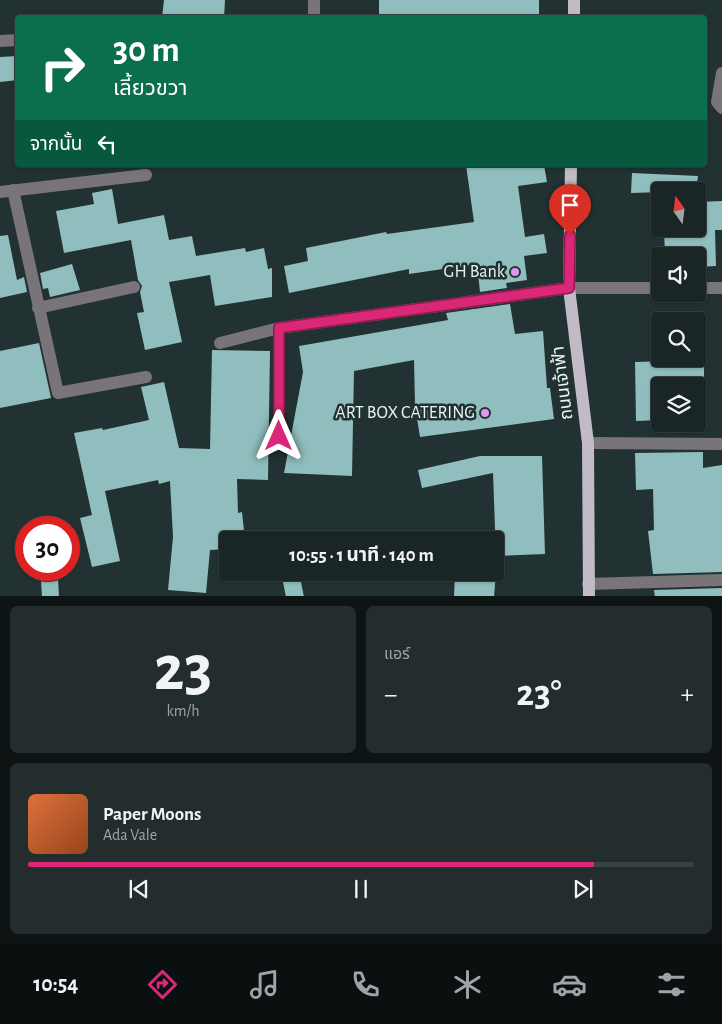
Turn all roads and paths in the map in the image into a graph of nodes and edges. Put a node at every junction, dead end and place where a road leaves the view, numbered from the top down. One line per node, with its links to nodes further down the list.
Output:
1 (314, 0): 3 (street)
2 (574, 0): 4 (main road)
3 (314, 15)
4 (574, 15)
5 (15, 40): 6 (street)
6 (0, 42)
7 (722, 73): 9 (street)
8 (707, 91): 9 (street)
9 (718, 93): 10 (street)
10 (722, 108)
11 (571, 167): 15 (main road, ถนนเจ้าฟ้า)
12 (146, 175): 13 (street)
13 (6, 191): 19 (street)
14 (134, 287): 19 (street)
15 (569, 288): 16 (street); 20 (street); 24 (main road, ถนนเจ้าฟ้า)
16 (651, 288)
17 (706, 288): 18 (street)
18 (722, 288)
19 (38, 308): 22 (street)
20 (279, 328): 21 (street); 23 (street)
21 (220, 342)
22 (146, 377)
23 (279, 436)
24 (588, 443): 25 (street); 27 (main road, ถนนเจ้าฟ้า)
25 (722, 444)
26 (722, 580): 27 (street)
27 (589, 590)

